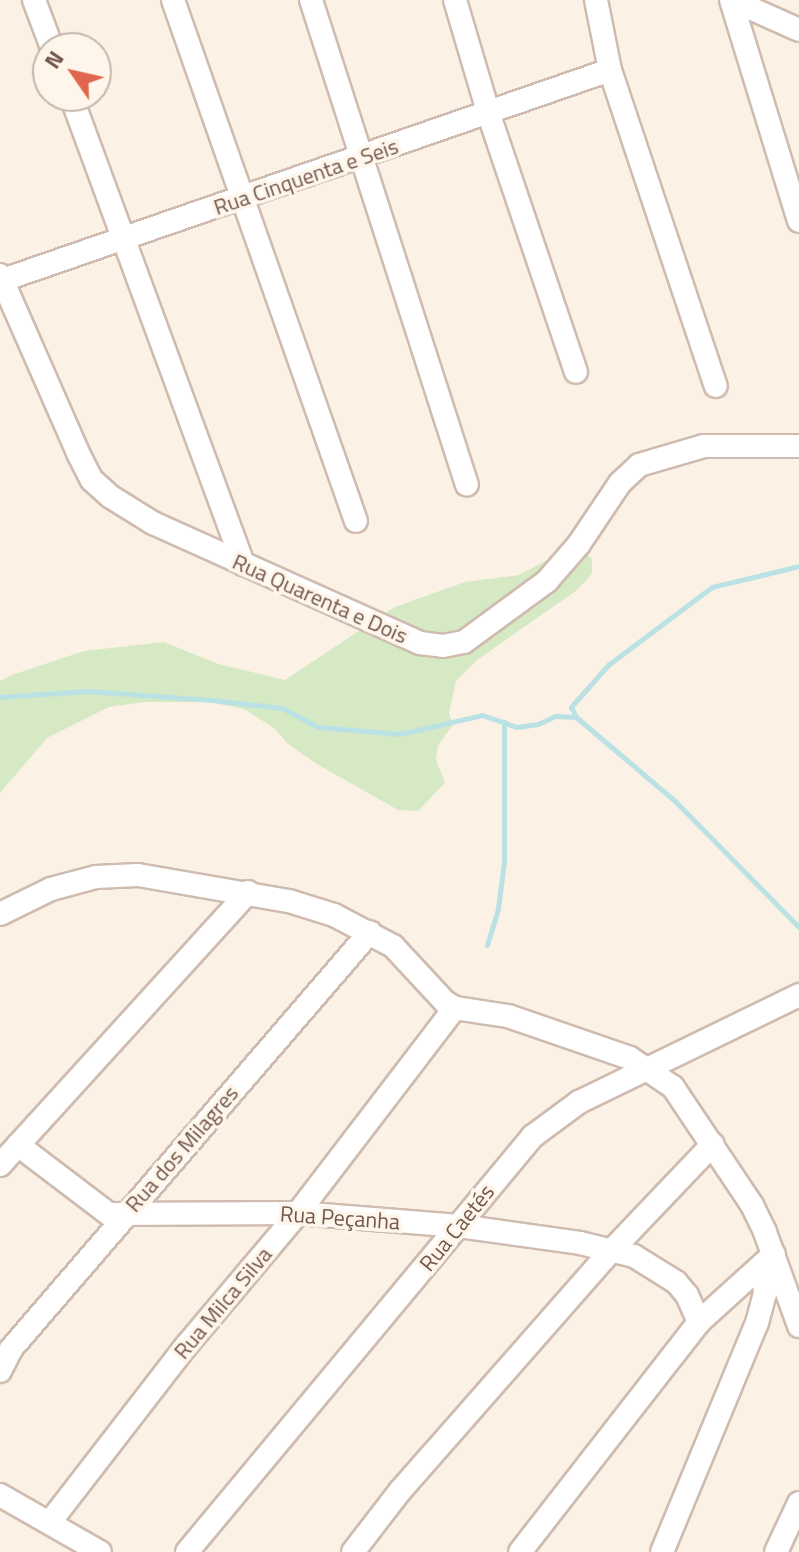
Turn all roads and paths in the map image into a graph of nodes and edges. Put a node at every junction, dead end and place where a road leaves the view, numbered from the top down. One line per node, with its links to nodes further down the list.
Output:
1 (34, 0): 8 (street)
2 (173, 0): 13 (street)
3 (311, 0): 12 (street)
4 (455, 0): 11 (street)
5 (596, 0): 9 (street)
6 (732, 0): 7 (street); 14 (street)
7 (799, 30)
8 (46, 32)
9 (610, 70): 11 (street, Rua Cinquenta e Seis); 18 (street)
10 (77, 112): 15 (street)
11 (489, 115): 12 (street, Rua Cinquenta e Seis); 17 (street)
12 (362, 157): 13 (street, Rua Cinquenta e Seis); 20 (street)
13 (241, 200): 15 (street, Rua Cinquenta e Seis); 21 (street)
14 (799, 221)
15 (125, 238): 16 (street, Rua Cinquenta e Seis); 22 (street)
16 (1, 279): 22 (street, Rua Quarenta e Dois)
17 (576, 372)
18 (716, 386)
19 (799, 446): 22 (street, Rua Quarenta e Dois)
20 (467, 485)
21 (356, 521)
22 (243, 564)
23 (248, 892): 24 (street); 25 (street); 30 (street)
24 (0, 914)
25 (370, 932): 27 (street); 33 (street, Rua dos Milagres)
26 (799, 995): 28 (street, Rua Caetés)
27 (455, 1008): 28 (street); 32 (street, Rua Milca Silva)
28 (651, 1069): 29 (street); 34 (street, Rua Caetés)
29 (713, 1144): 35 (street); 36 (street)
30 (18, 1145): 31 (street); 33 (street, Rua Peçanha)
31 (0, 1165)
32 (298, 1213): 33 (street, Rua Peçanha); 34 (street, Rua Peçanha); 42 (street, Rua Milca Silva)
33 (125, 1216): 39 (street, Rua dos Milagres)
34 (459, 1226): 35 (street, Rua Peçanha); 44 (street, Rua Caetés)
35 (612, 1250): 37 (street, Rua Peçanha); 45 (street)
36 (768, 1260): 37 (street); 38 (street); 47 (street)
37 (699, 1322): 46 (street)
38 (799, 1326)
39 (0, 1371)
40 (0, 1495): 42 (street)
41 (799, 1503): 48 (street)
42 (50, 1522): 43 (street)
43 (100, 1552)
44 (187, 1552)
45 (353, 1552)
46 (520, 1552)
47 (662, 1552)
48 (776, 1552)

